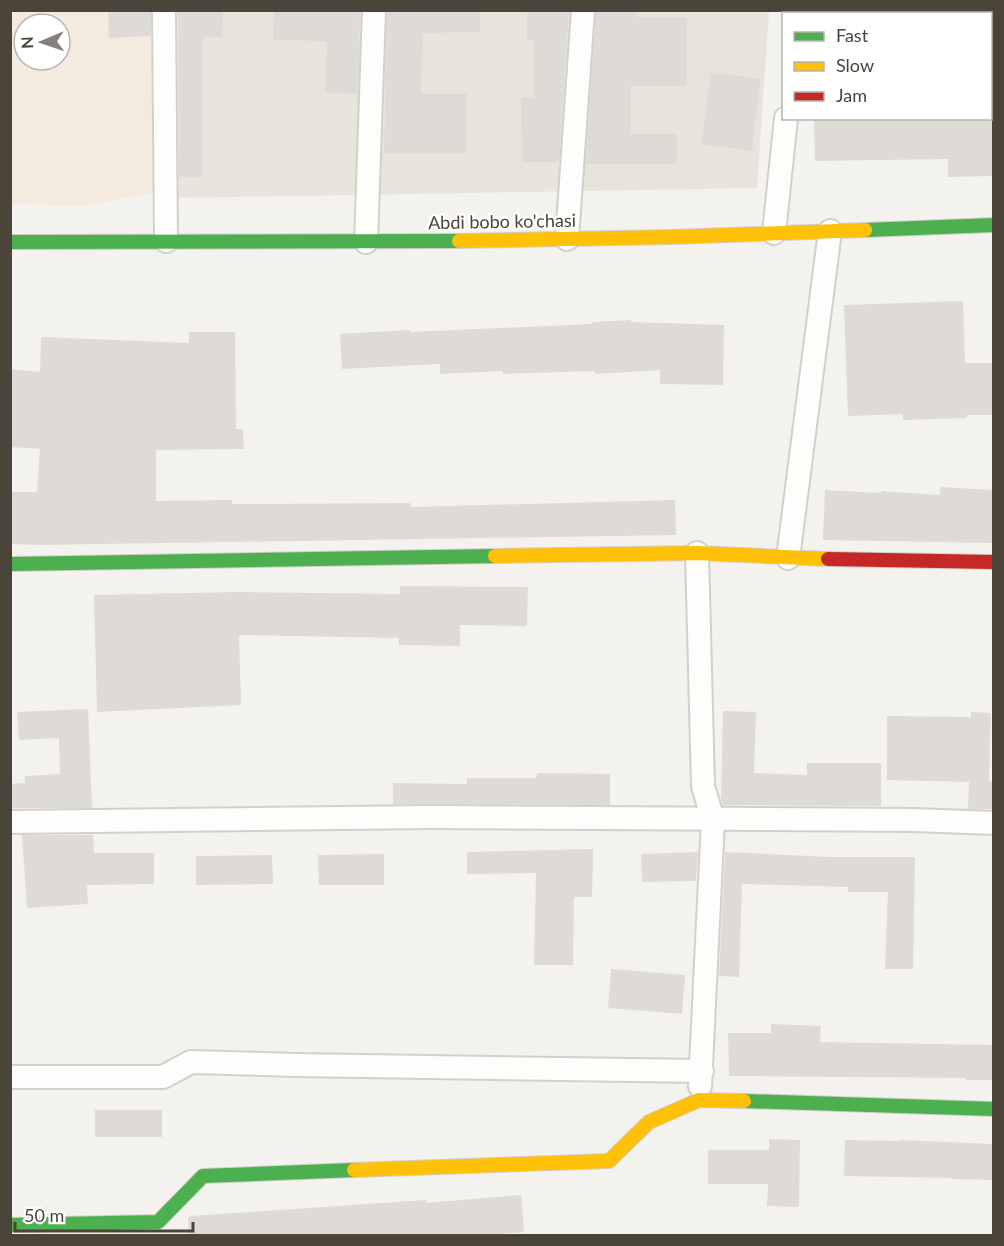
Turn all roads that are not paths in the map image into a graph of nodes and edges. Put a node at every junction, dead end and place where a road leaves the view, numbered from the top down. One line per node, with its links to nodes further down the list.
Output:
1 (164, 10): 9 (street)
2 (374, 10): 11 (street)
3 (583, 10): 8 (street)
4 (786, 120): 7 (street)
5 (993, 225): 6 (street, Abdi bobo ko'chasi)
6 (830, 231): 7 (street, Abdi bobo ko'chasi); 13 (street)
7 (774, 232): 8 (street, Abdi bobo ko'chasi)
8 (567, 239): 11 (street, Abdi bobo ko'chasi)
9 (166, 241): 10 (street, Abdi bobo ko'chasi); 11 (street, Abdi bobo ko'chasi)
10 (10, 242)
11 (366, 242)
12 (697, 554): 13 (street); 15 (street); 16 (street)
13 (788, 558): 14 (street)
14 (993, 562)
15 (10, 564)
16 (713, 820): 17 (street); 18 (street); 19 (street)
17 (10, 822)
18 (993, 823)
19 (702, 1071): 20 (street); 21 (street)
20 (10, 1077)
21 (699, 1100): 22 (street); 24 (street)
22 (993, 1109)
23 (10, 1225): 24 (street)
24 (164, 1229)

